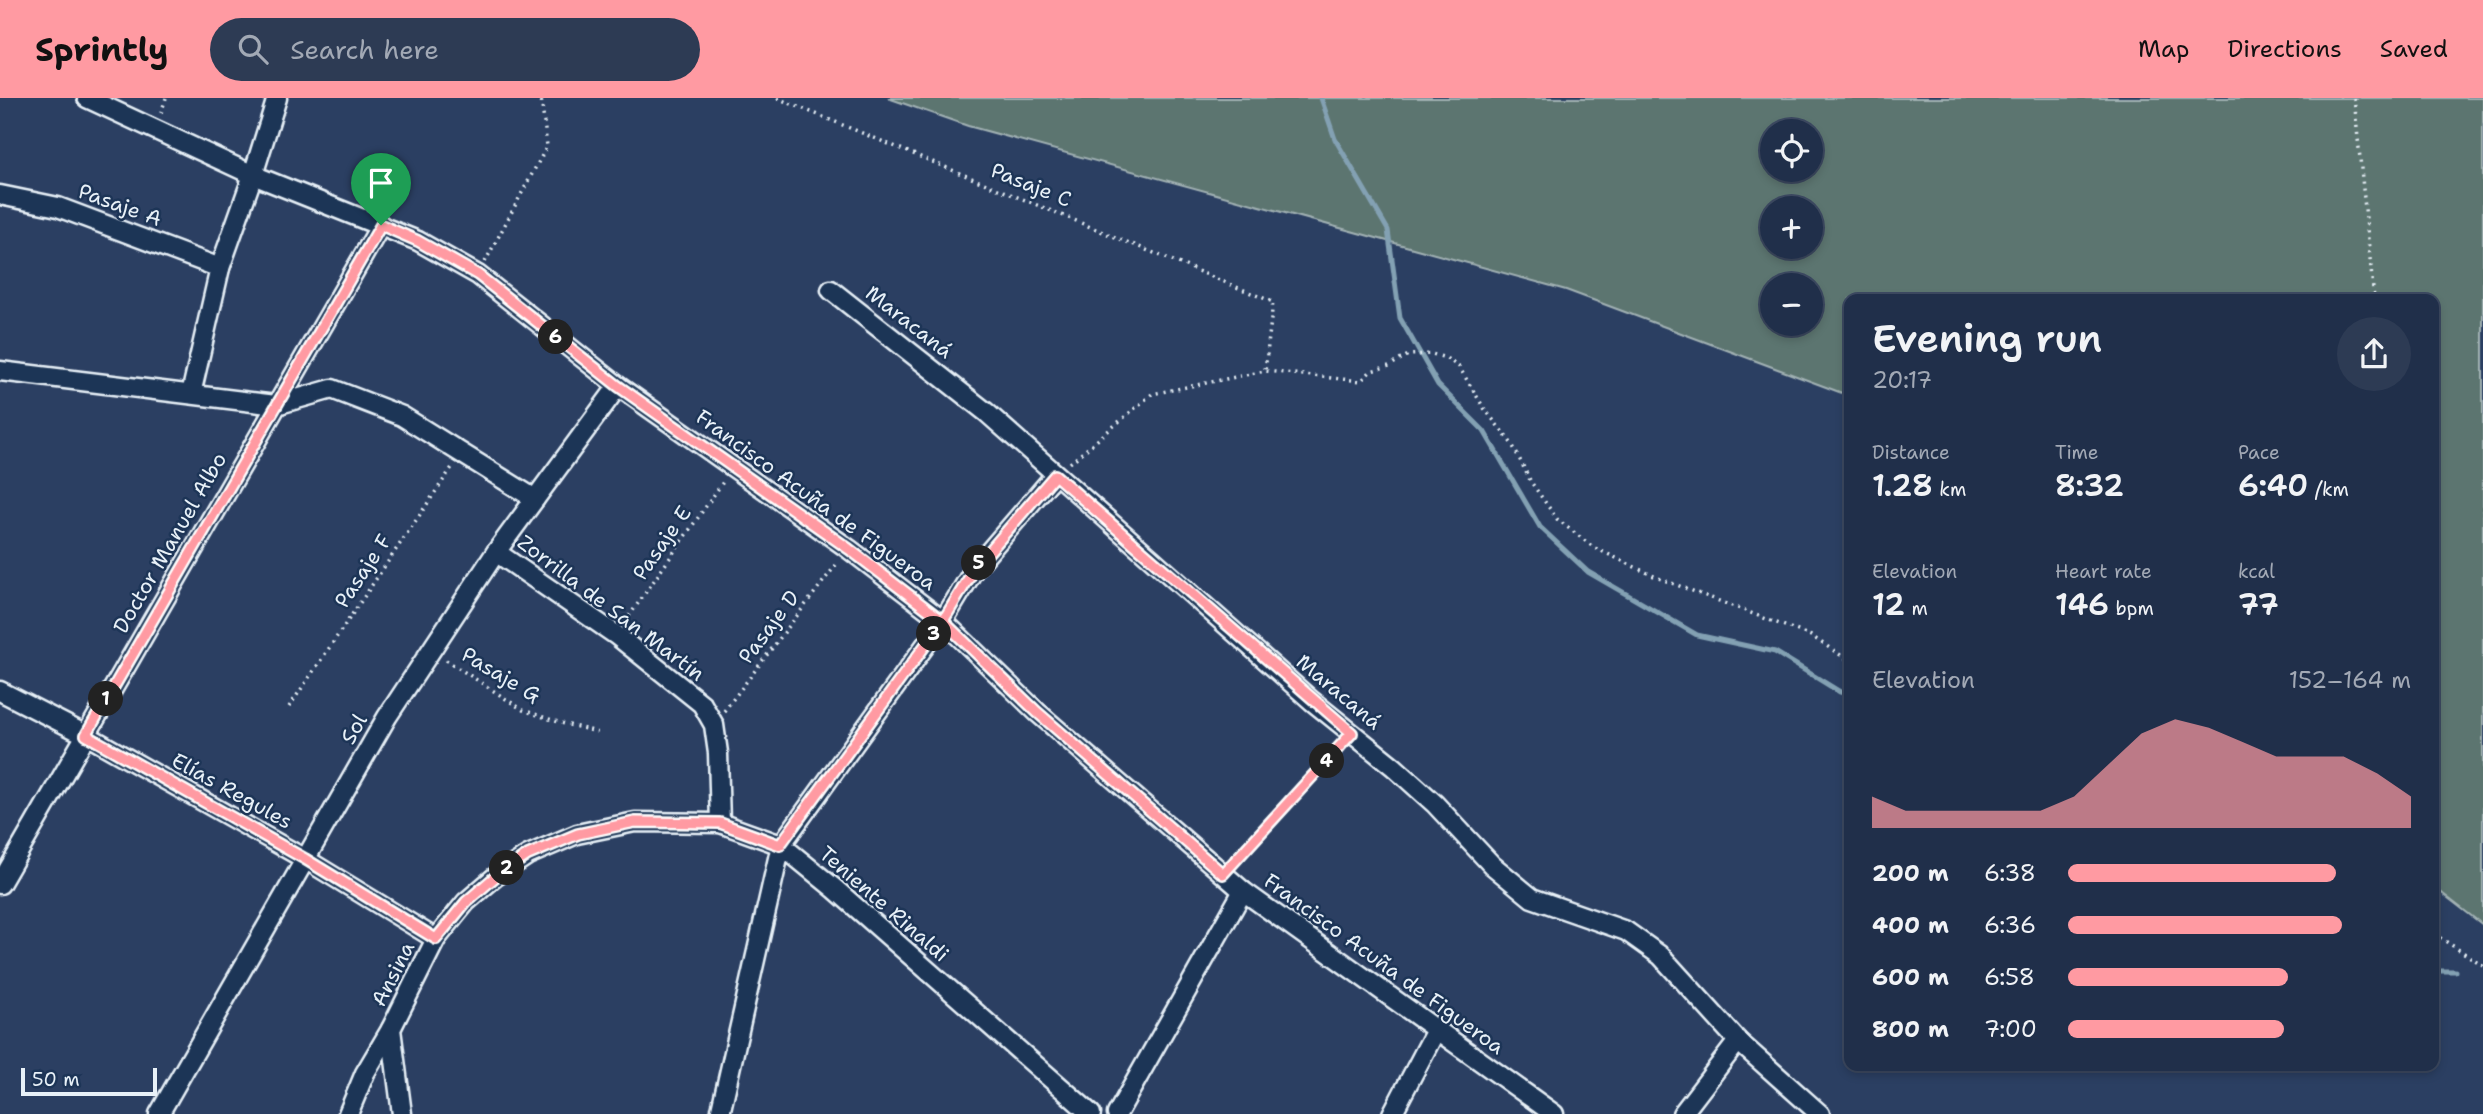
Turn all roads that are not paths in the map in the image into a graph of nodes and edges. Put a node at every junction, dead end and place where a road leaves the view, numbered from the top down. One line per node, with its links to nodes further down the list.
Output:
1 (87, 98): 3 (street, Francisco Acuña de Figueroa)
2 (277, 98): 3 (street)
3 (253, 175): 5 (street, Francisco Acuña de Figueroa); 6 (street)
4 (0, 195): 6 (street, Pasaje A)
5 (381, 225): 9 (street, Francisco Acuña de Figueroa); 11 (street, Doctor Manuel Albo)
6 (220, 268): 10 (street)
7 (831, 290): 12 (street, Maracaná)
8 (0, 371): 10 (street)
9 (618, 386): 13 (street, Sol); 15 (street, Francisco Acuña de Figueroa)
10 (191, 394): 11 (street)
11 (276, 405): 13 (street); 17 (street, Doctor Manuel Albo)
12 (1055, 475): 15 (street); 26 (street, Maracaná)
13 (535, 499): 14 (street, Sol)
14 (496, 552): 18 (street, Zorrilla de San Martín); 20 (street, Sol)
15 (943, 621): 19 (street); 22 (street, Francisco Acuña de Figueroa)
16 (0, 691): 17 (street, Elías Regules)
17 (86, 735): 20 (street, Elías Regules); 21 (street, Doctor Manuel Albo)
18 (720, 823): 19 (street, Teniente Rinaldi); 23 (street, Teniente Rinaldi)
19 (780, 845): 30 (street); 31 (street, Teniente Rinaldi)
20 (305, 859): 23 (street, Elías Regules); 27 (street, Sol)
21 (0, 884)
22 (1242, 891): 25 (street, Francisco Acuña de Figueroa); 32 (street)
23 (436, 939): 24 (street, Ansina)
24 (391, 1029): 28 (street); 29 (street, Ansina)
25 (1436, 1030): 33 (street); 34 (street, Francisco Acuña de Figueroa)
26 (1738, 1041): 35 (street); 36 (street, Maracaná)
27 (159, 1114)
28 (348, 1114)
29 (402, 1114)
30 (720, 1114)
31 (1091, 1114)
32 (1117, 1114)
33 (1392, 1114)
34 (1554, 1114)
35 (1682, 1114)
36 (1819, 1114)

